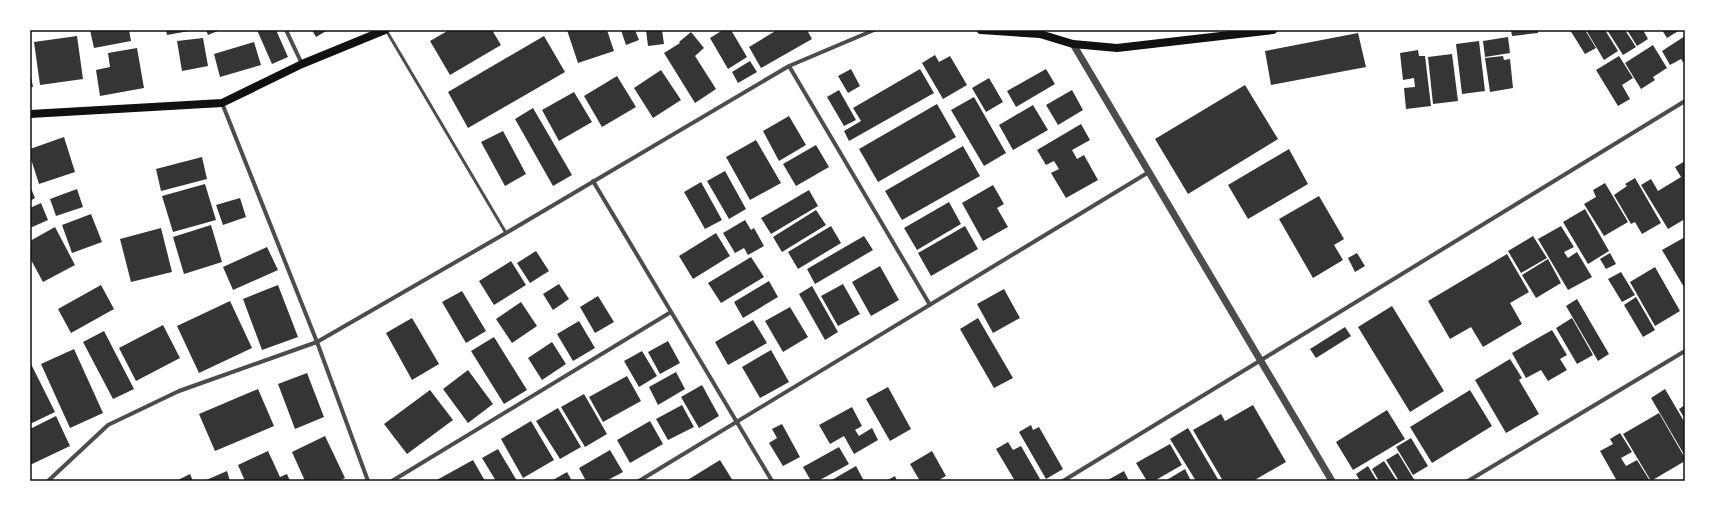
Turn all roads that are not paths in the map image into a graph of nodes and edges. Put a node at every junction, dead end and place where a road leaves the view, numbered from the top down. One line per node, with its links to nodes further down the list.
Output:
1 (286, 30): 7 (street)
2 (385, 30): 7 (main road); 14 (lane)
3 (874, 30): 8 (street)
4 (981, 30): 6 (main road)
5 (1273, 30): 6 (main road)
6 (1073, 44): 12 (street)
7 (302, 64): 10 (main road)
8 (789, 66): 13 (street); 15 (street)
9 (1685, 102): 19 (street)
10 (222, 103): 11 (main road); 17 (street)
11 (30, 114)
12 (1149, 172): 15 (street); 19 (street)
13 (593, 181): 14 (street); 16 (street)
14 (506, 233): 17 (street)
15 (930, 305): 20 (street)
16 (671, 312): 20 (street); 23 (street)
17 (317, 342): 21 (street); 22 (street)
18 (1685, 351): 28 (street)
19 (1260, 360): 26 (street); 27 (street)
20 (737, 422): 24 (street); 25 (street)
21 (48, 481)
22 (368, 481)
23 (392, 481)
24 (639, 481)
25 (772, 481)
26 (1063, 481)
27 (1332, 481)
28 (1468, 481)

